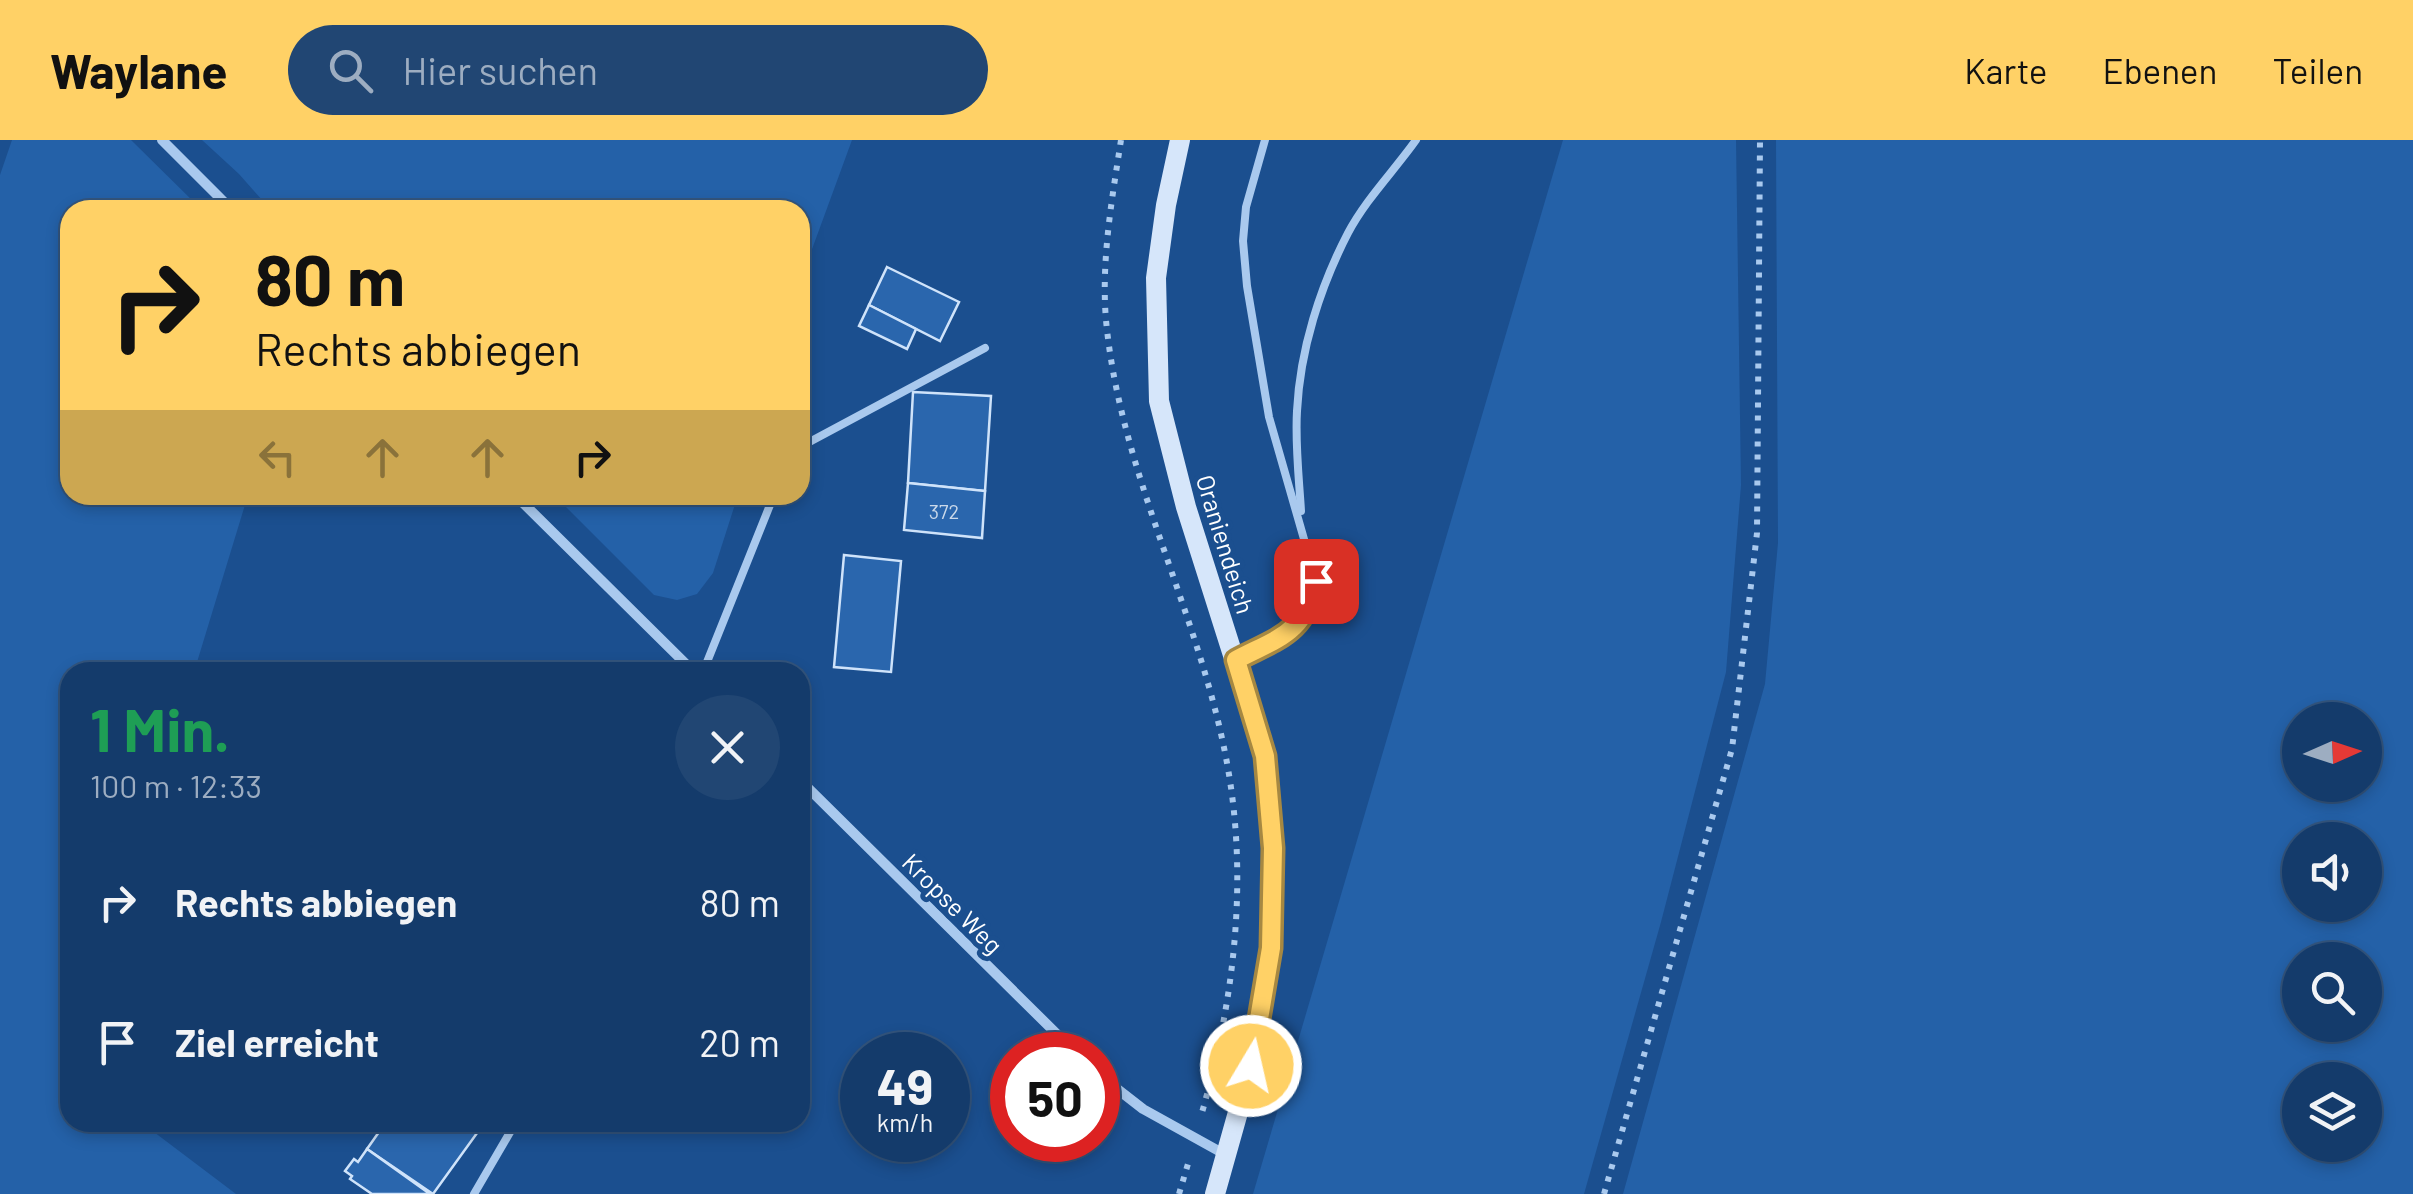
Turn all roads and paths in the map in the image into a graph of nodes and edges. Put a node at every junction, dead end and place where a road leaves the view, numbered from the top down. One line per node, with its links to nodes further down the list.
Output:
1 (162, 140): 7 (street)
2 (1121, 140): 20 (path)
3 (1180, 140): 13 (main road, Oraniendeich)
4 (1266, 140): 12 (lane)
5 (1416, 140): 12 (lane)
6 (1760, 140): 25 (path)
7 (222, 200)
8 (985, 348): 9 (lane)
9 (810, 443)
10 (526, 505): 14 (street)
11 (770, 505): 15 (lane)
12 (1302, 526): 13 (lane)
13 (1236, 660): 21 (main road, Oraniendeich)
14 (684, 662)
15 (707, 662)
16 (810, 790): 17 (street, Kropse Weg)
17 (1055, 1032)
18 (1120, 1091): 20 (street)
19 (510, 1132): 22 (lane)
20 (1195, 1140): 21 (street); 23 (path)
21 (1226, 1155): 24 (main road, Oraniendeich)
22 (474, 1194)
23 (1179, 1194)
24 (1215, 1194)
25 (1604, 1194)

